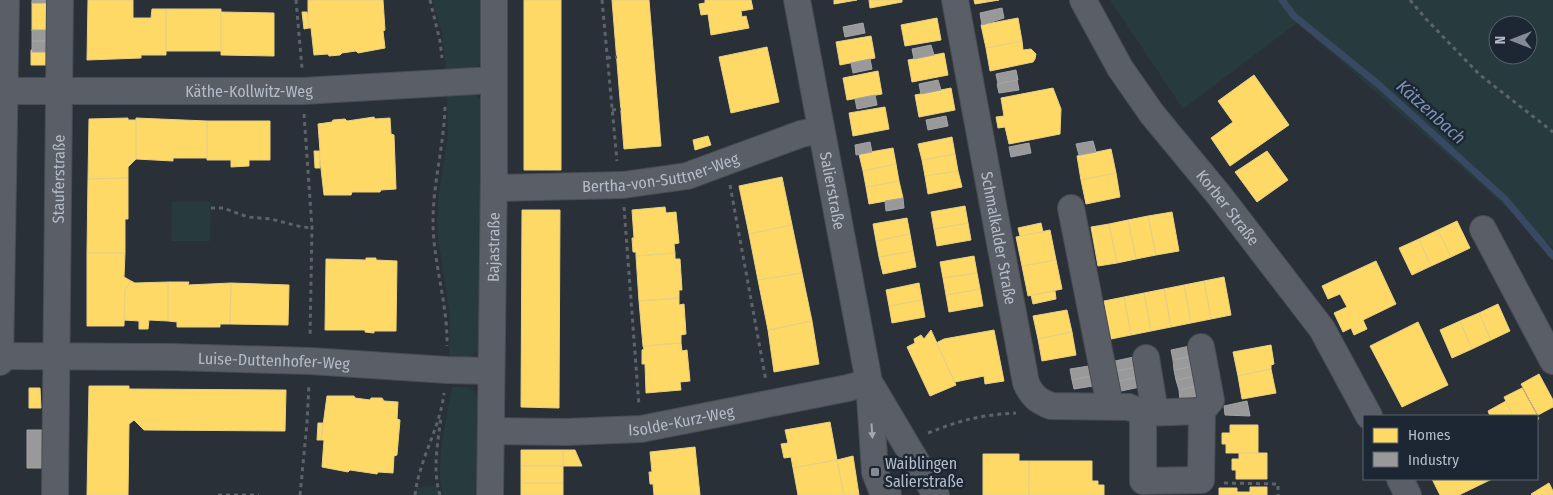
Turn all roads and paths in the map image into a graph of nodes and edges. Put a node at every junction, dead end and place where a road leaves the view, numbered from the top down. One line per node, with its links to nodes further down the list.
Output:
1 (6, 0): 16 (street)
2 (60, 0): 17 (street, Stauferstraße)
3 (296, 0): 15 (path)
4 (430, 0): 14 (path)
5 (494, 0): 13 (street, Bajastraße)
6 (602, 0): 12 (path)
7 (796, 0): 20 (street, Salierstraße)
8 (954, 0): 41 (street, Schmalkalder Straße)
9 (1083, 0): 46 (street, Korber Straße)
10 (1410, 0): 21 (path)
11 (617, 57): 12 (path)
12 (607, 58): 19 (path)
13 (493, 80): 14 (street, Käthe-Kollwitz-Weg); 24 (street, Bajastraße)
14 (444, 82): 15 (street, Käthe-Kollwitz-Weg); 37 (path)
15 (303, 90): 17 (street, Käthe-Kollwitz-Weg); 27 (path)
16 (4, 91): 17 (street, Käthe-Kollwitz-Weg); 31 (street)
17 (58, 91): 32 (street, Stauferstraße)
18 (621, 109): 19 (path)
19 (612, 110): 23 (path)
20 (820, 130): 22 (street, Bertha-von-Suttner-Weg); 40 (street, Salierstraße)
21 (1553, 132)
22 (726, 163): 23 (street, Bertha-von-Suttner-Weg); 39 (path)
23 (621, 186): 24 (street, Bertha-von-Suttner-Weg); 47 (path)
24 (494, 188): 38 (street, Bajastraße)
25 (211, 208): 27 (path)
26 (1071, 208): 42 (street)
27 (312, 228): 34 (path)
28 (1483, 229): 29 (street)
29 (1547, 333): 35 (street)
30 (1201, 347): 44 (street)
31 (0, 356): 32 (street, Luise-Duttenhofer-Weg); 36 (street)
32 (56, 356): 34 (street, Luise-Duttenhofer-Weg); 52 (street)
33 (1146, 358): 45 (street)
34 (310, 361): 37 (street, Luise-Duttenhofer-Weg); 55 (path)
35 (1553, 361)
36 (0, 362)
37 (447, 370): 38 (street, Luise-Duttenhofer-Weg); 43 (path)
38 (491, 371): 48 (street, Bajastraße)
39 (765, 377)
40 (869, 382): 47 (street, Isolde-Kurz-Weg); 49 (street, Salierstraße); 59 (street, Salierstraße, one-way to 59)
41 (1039, 402): 42 (street); 49 (path)
42 (1110, 406): 45 (street)
43 (442, 408): 56 (path); 57 (path)
44 (1202, 411): 45 (street); 45 (street)
45 (1149, 412)
46 (1368, 415)
47 (641, 429): 48 (street, Isolde-Kurz-Weg)
48 (491, 431): 58 (street, Bajastraße)
49 (905, 444): 60 (street, Salierstraße)
50 (1400, 480): 62 (street)
51 (1219, 483): 61 (path)
52 (55, 495)
53 (218, 495): 54 (path)
54 (259, 495)
55 (300, 495)
56 (415, 495)
57 (440, 495)
58 (490, 495)
59 (888, 495)
60 (936, 495)
61 (1278, 495)
62 (1408, 495)

